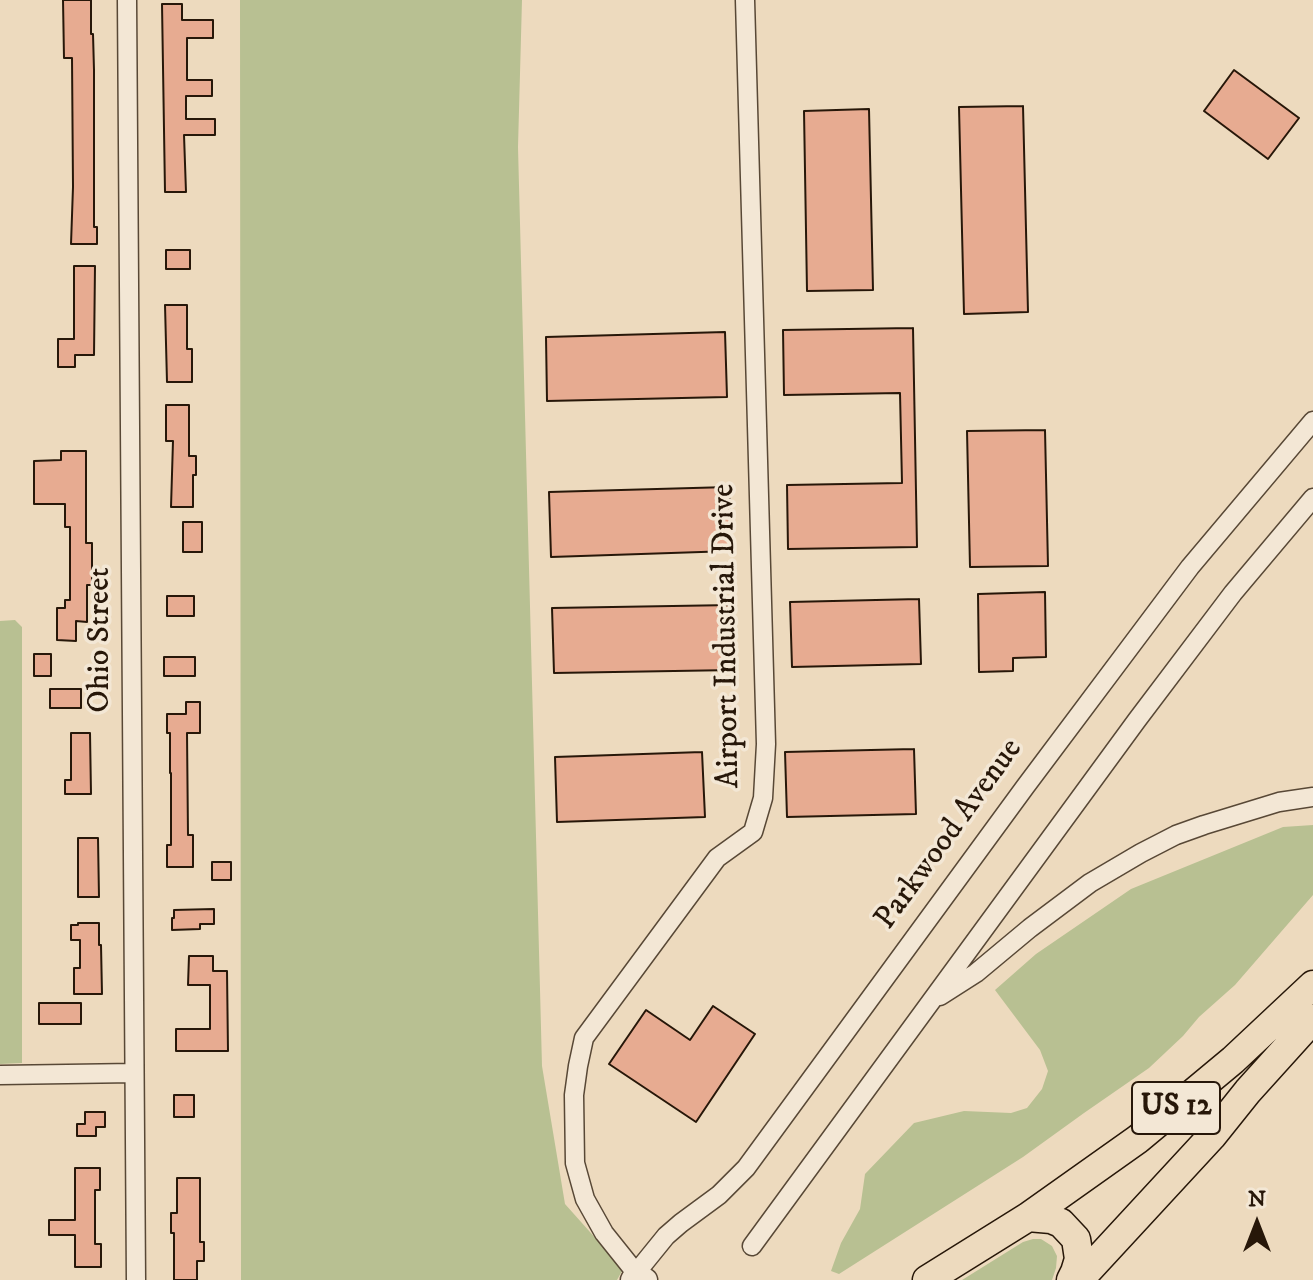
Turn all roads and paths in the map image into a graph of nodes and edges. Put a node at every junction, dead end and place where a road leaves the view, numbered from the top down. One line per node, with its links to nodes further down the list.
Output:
1 (127, 0): 9 (street, Ohio Street)
2 (745, 0): 13 (street, Airport Industrial Drive)
3 (1313, 421): 13 (street, Parkwood Avenue)
4 (1313, 498): 7 (street)
5 (1313, 797): 7 (street)
6 (1313, 985): 11 (highway, US 12 / US 12)
7 (928, 1004): 12 (street)
8 (1313, 1019): 17 (highway, US 12 / US 12)
9 (134, 1073): 10 (street); 14 (street, Ohio Street)
10 (0, 1075)
11 (1028, 1217): 15 (highway, US 12 / US 12); 16 (highway)
12 (752, 1246)
13 (638, 1278)
14 (136, 1280)
15 (927, 1280)
16 (1071, 1280)
17 (1079, 1280)

